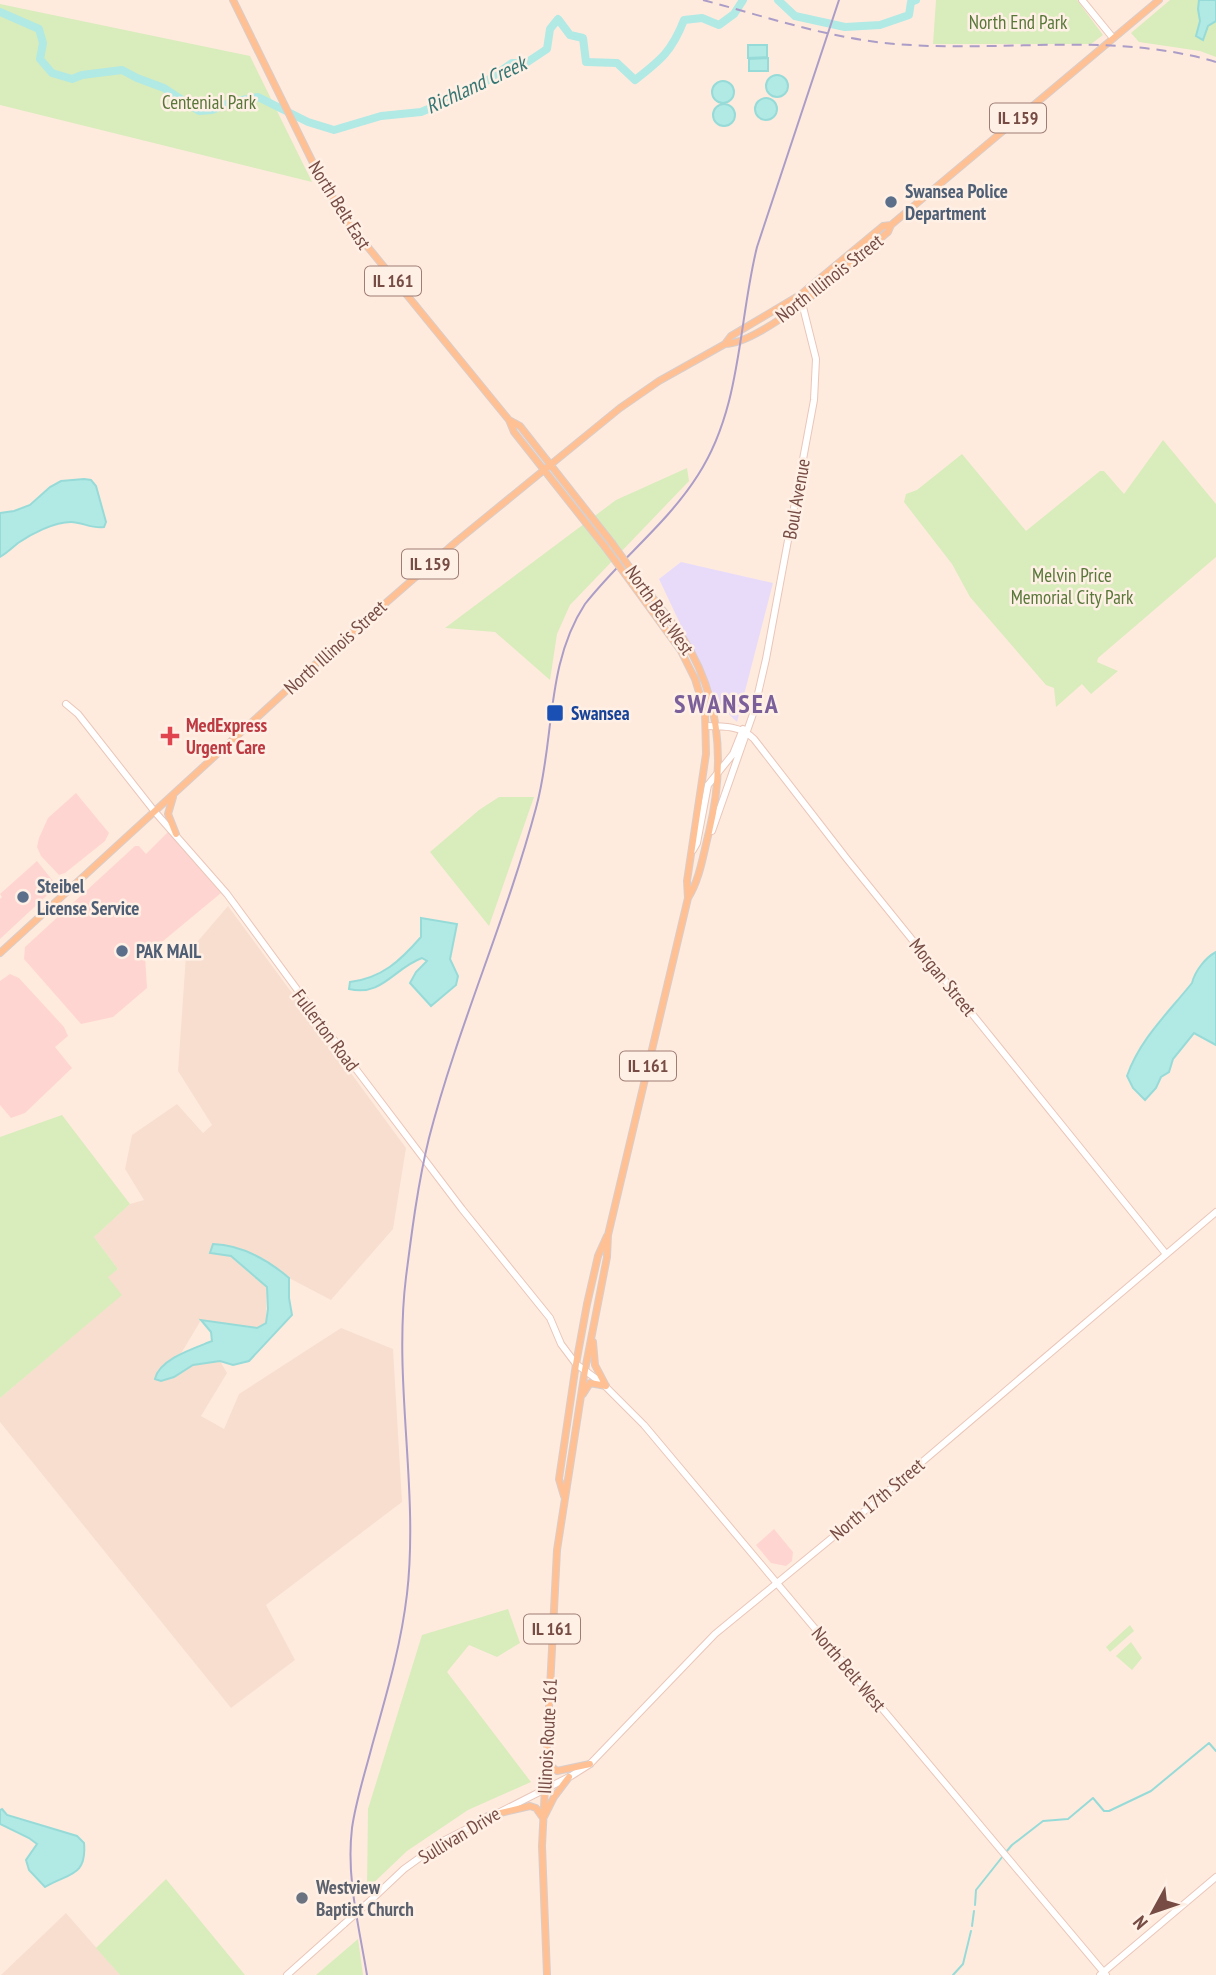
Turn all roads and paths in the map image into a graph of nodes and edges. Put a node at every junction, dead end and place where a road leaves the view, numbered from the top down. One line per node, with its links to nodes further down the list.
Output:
1 (233, 0): 9 (main road, North Belt East / IL 161)
2 (1082, 0): 4 (street)
3 (1159, 0): 4 (main road, North Illinois Street / IL 159)
4 (1113, 38): 5 (main road, North Illinois Street / IL 159)
5 (891, 225): 6 (main road, North Illinois Street / IL 159); 7 (main road, North Illinois Street / IL 159)
6 (800, 295): 7 (street, Boul Avenue); 8 (main road, North Illinois Street / IL 159)
7 (803, 303): 8 (main road, North Illinois Street / IL 159); 14 (street, Boul Avenue)
8 (725, 344): 9 (main road, North Illinois Street / IL 159)
9 (548, 467): 10 (main road, North Belt West / IL 161, bridge); 10 (main road, North Belt West / IL 161, bridge); 18 (main road, North Illinois Street / IL 159)
10 (636, 582): 12 (main road, North Belt West / IL 161); 13 (main road, North Belt West / IL 161)
11 (66, 704): 19 (street, Fullerton Road)
12 (706, 726): 13 (street); 22 (main road, North Belt West / IL 161)
13 (716, 726): 14 (street); 17 (main road, North Belt West / IL 161)
14 (744, 731): 15 (street, Morgan Street); 16 (street, Boul Avenue); 17 (street, Boul Avenue)
15 (759, 744): 16 (street); 27 (street, Morgan Street)
16 (742, 746): 21 (street, Boul Avenue)
17 (719, 770): 21 (main road, North Belt West / IL 161); 22 (street, Boul Avenue)
18 (176, 792): 19 (main road, North Illinois Street / IL 159); 20 (main road)
19 (155, 812): 20 (street, Fullerton Road); 24 (main road, North Illinois Street / IL 159)
20 (176, 834): 29 (street, Fullerton Road)
21 (706, 844): 23 (main road, North Belt West / IL 161)
22 (693, 850): 23 (main road, North Belt West / IL 161)
23 (688, 898): 26 (main road, North Belt West / IL 161)
24 (0, 953)
25 (1216, 1212): 27 (street, North 17th Street)
26 (608, 1235): 28 (main road, North Belt West / IL 161); 29 (main road, North Belt West / IL 161)
27 (1166, 1254): 34 (street, North 17th Street)
28 (592, 1334): 30 (main road, North Belt West / IL 161); 31 (main road)
29 (576, 1364): 30 (street, North Belt West); 33 (main road, Illinois Route 161 / IL 161)
30 (585, 1370): 31 (street, North Belt West); 32 (main road, Illinois Route 161 / IL 161)
31 (606, 1386): 32 (main road); 34 (street, North Belt West)
32 (580, 1402): 33 (main road, Illinois Route 161 / IL 161)
33 (564, 1498): 35 (main road, Illinois Route 161 / IL 161)
34 (776, 1583): 36 (street, North 17th Street); 42 (street, North Belt West)
35 (545, 1761): 36 (main road); 38 (main road, Illinois Route 161 / IL 161)
36 (590, 1764): 37 (street, North 17th Street)
37 (569, 1777): 38 (street, North 17th Street); 40 (main road)
38 (544, 1788): 39 (street, Sullivan Drive); 40 (main road, Illinois Route 161 / IL 161)
39 (488, 1816): 40 (main road); 43 (street, Sullivan Drive, bridge)
40 (543, 1818): 44 (main road, Illinois Route 161 / IL 161)
41 (1216, 1877): 42 (street)
42 (1103, 1974)
43 (287, 1975)
44 (547, 1975)

